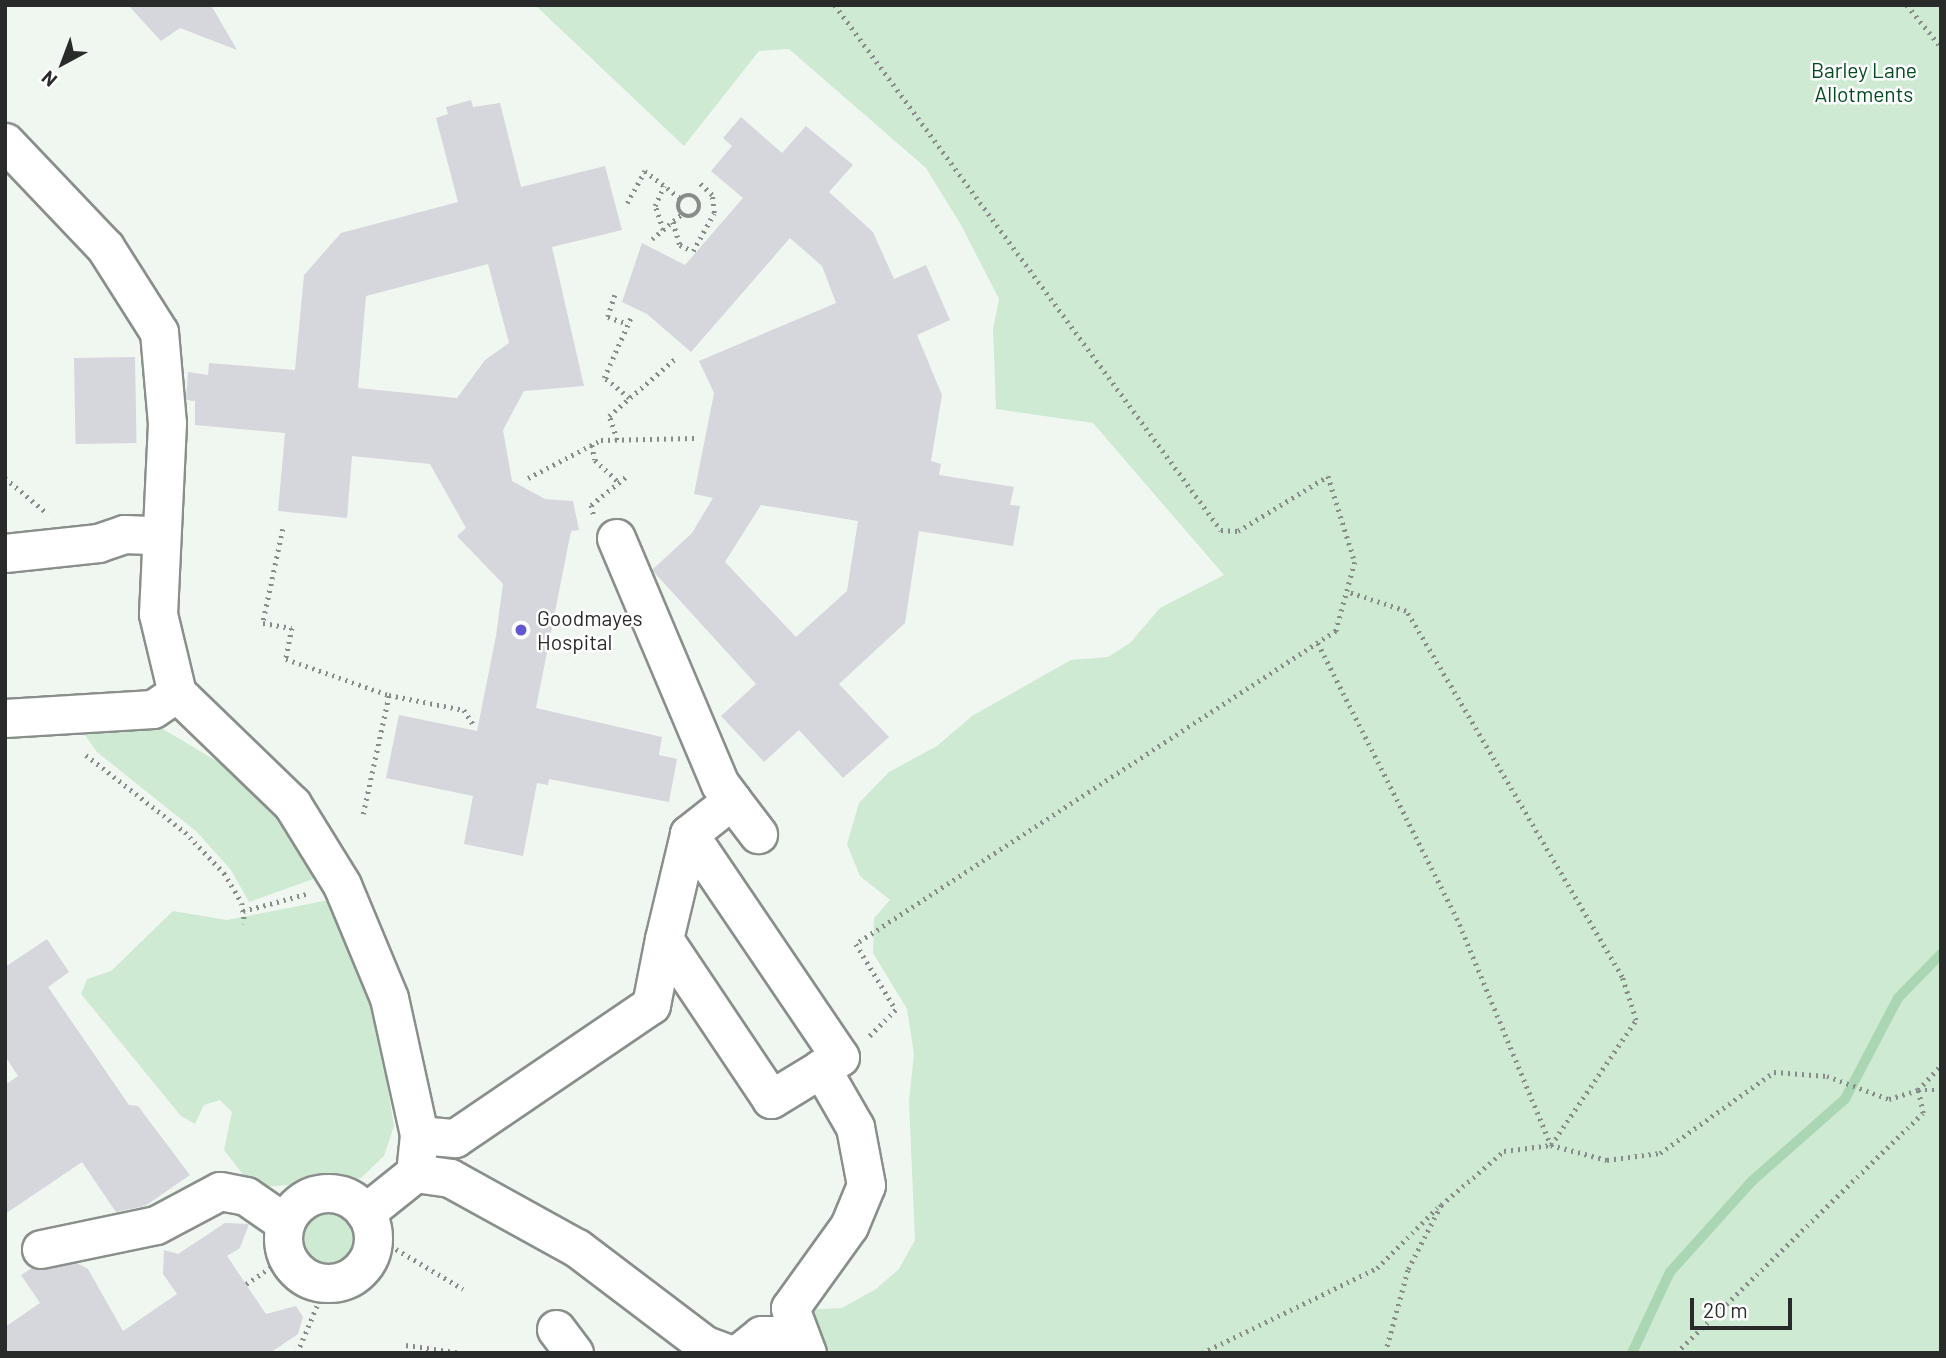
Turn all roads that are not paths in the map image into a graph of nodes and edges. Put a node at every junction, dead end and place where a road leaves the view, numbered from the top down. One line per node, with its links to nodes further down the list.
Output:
1 (5, 142): 2 (lane)
2 (157, 536): 4 (lane); 5 (lane)
3 (616, 538): 7 (lane)
4 (5, 553)
5 (177, 693): 6 (lane); 12 (lane)
6 (5, 718)
7 (732, 800): 8 (lane); 9 (lane)
8 (689, 834): 10 (lane); 11 (lane)
9 (758, 834)
10 (664, 939): 11 (lane); 12 (lane)
11 (830, 1063): 17 (lane)
12 (419, 1135): 13 (lane)
13 (415, 1173): 14 (lane); 18 (lane)
14 (369, 1226): 15 (lane); 15 (lane)
15 (286, 1240): 16 (lane)
16 (41, 1249)
17 (802, 1344): 19 (lane)
18 (727, 1353)
19 (739, 1353)

